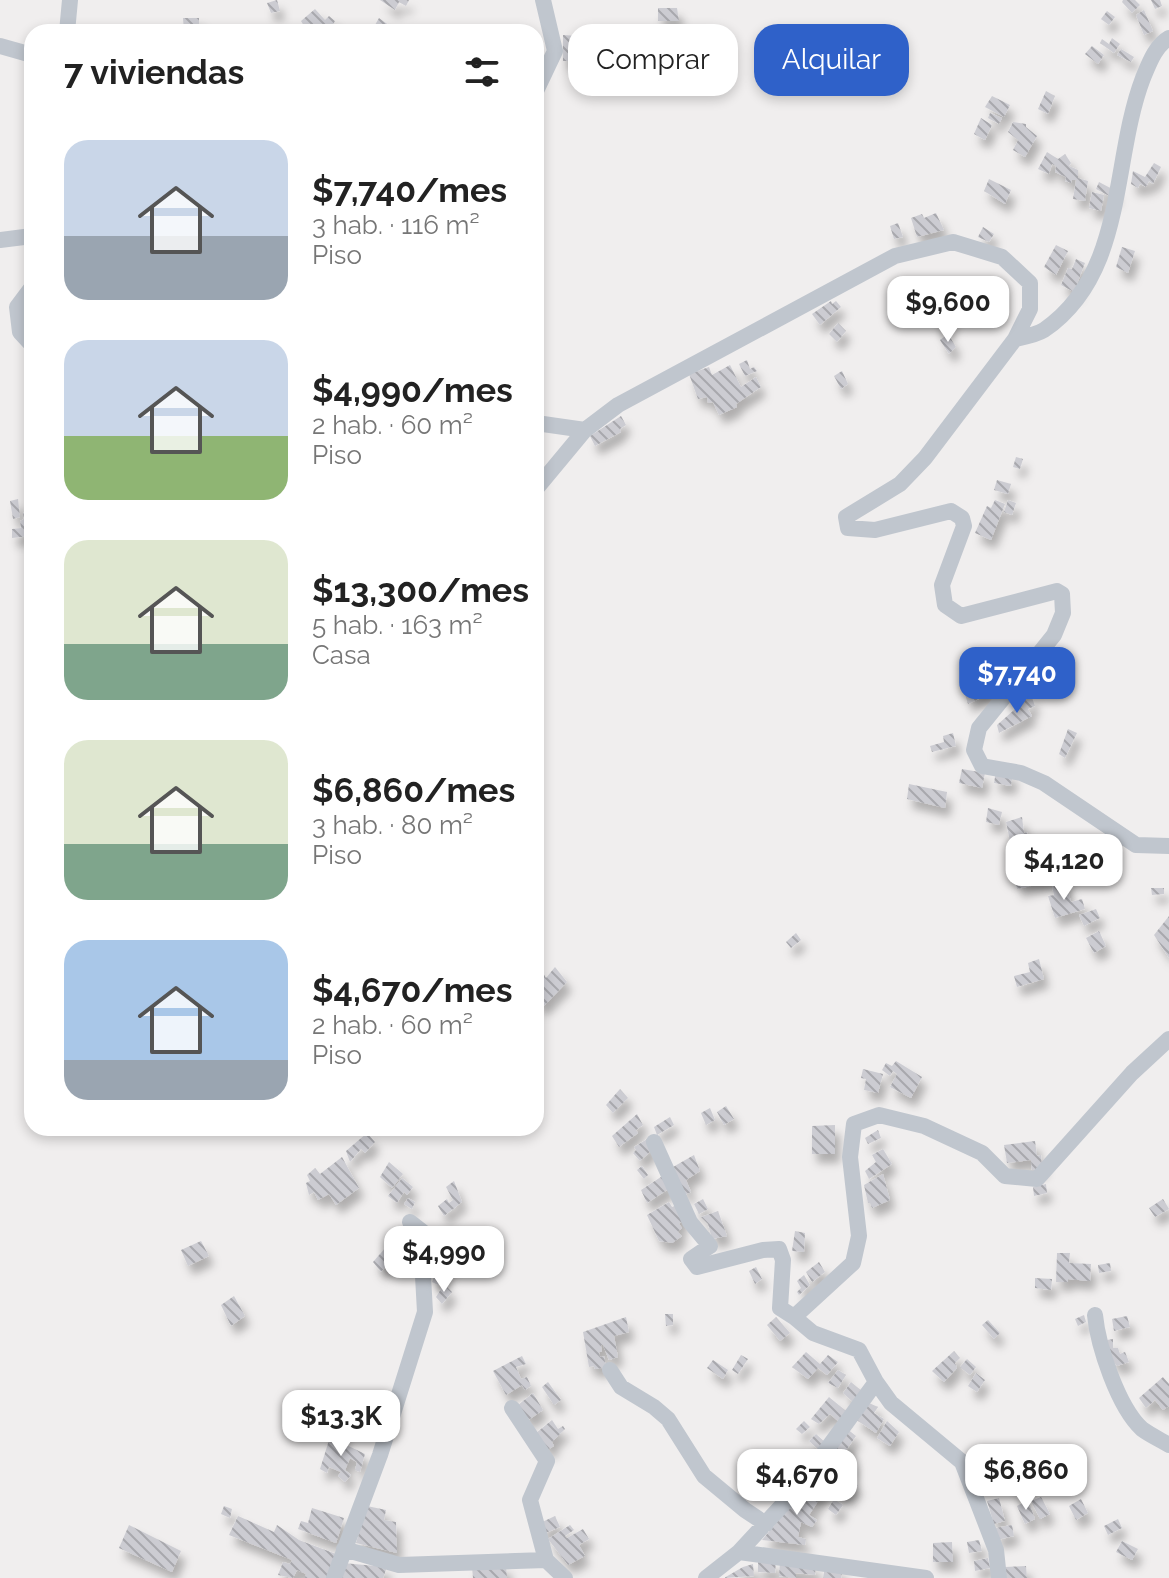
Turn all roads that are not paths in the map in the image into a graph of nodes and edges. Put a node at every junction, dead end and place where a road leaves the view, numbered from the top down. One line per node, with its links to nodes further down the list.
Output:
1 (70, 0): 3 (street)
2 (543, 0): 7 (street)
3 (68, 24)
4 (1169, 38): 12 (street)
5 (0, 46): 6 (street)
6 (24, 53)
7 (544, 74)
8 (24, 237): 9 (street)
9 (0, 240)
10 (24, 298): 11 (street)
11 (24, 336)
12 (1015, 339): 14 (street); 16 (street)
13 (544, 424): 14 (street)
14 (585, 430): 15 (street)
15 (544, 479)
16 (1169, 846)
17 (1169, 1039): 21 (street)
18 (654, 1142): 21 (street)
19 (410, 1222): 27 (street)
20 (1095, 1315): 25 (street)
21 (794, 1317): 23 (street)
22 (610, 1370): 26 (street)
23 (876, 1382): 26 (street); 34 (street)
24 (512, 1408): 29 (street)
25 (1169, 1445)
26 (766, 1524): 28 (street)
27 (344, 1549): 29 (street); 31 (street)
28 (739, 1552): 30 (street); 33 (street)
29 (546, 1560): 32 (street)
30 (919, 1577)
31 (334, 1578)
32 (565, 1578)
33 (706, 1578)
34 (999, 1578)

